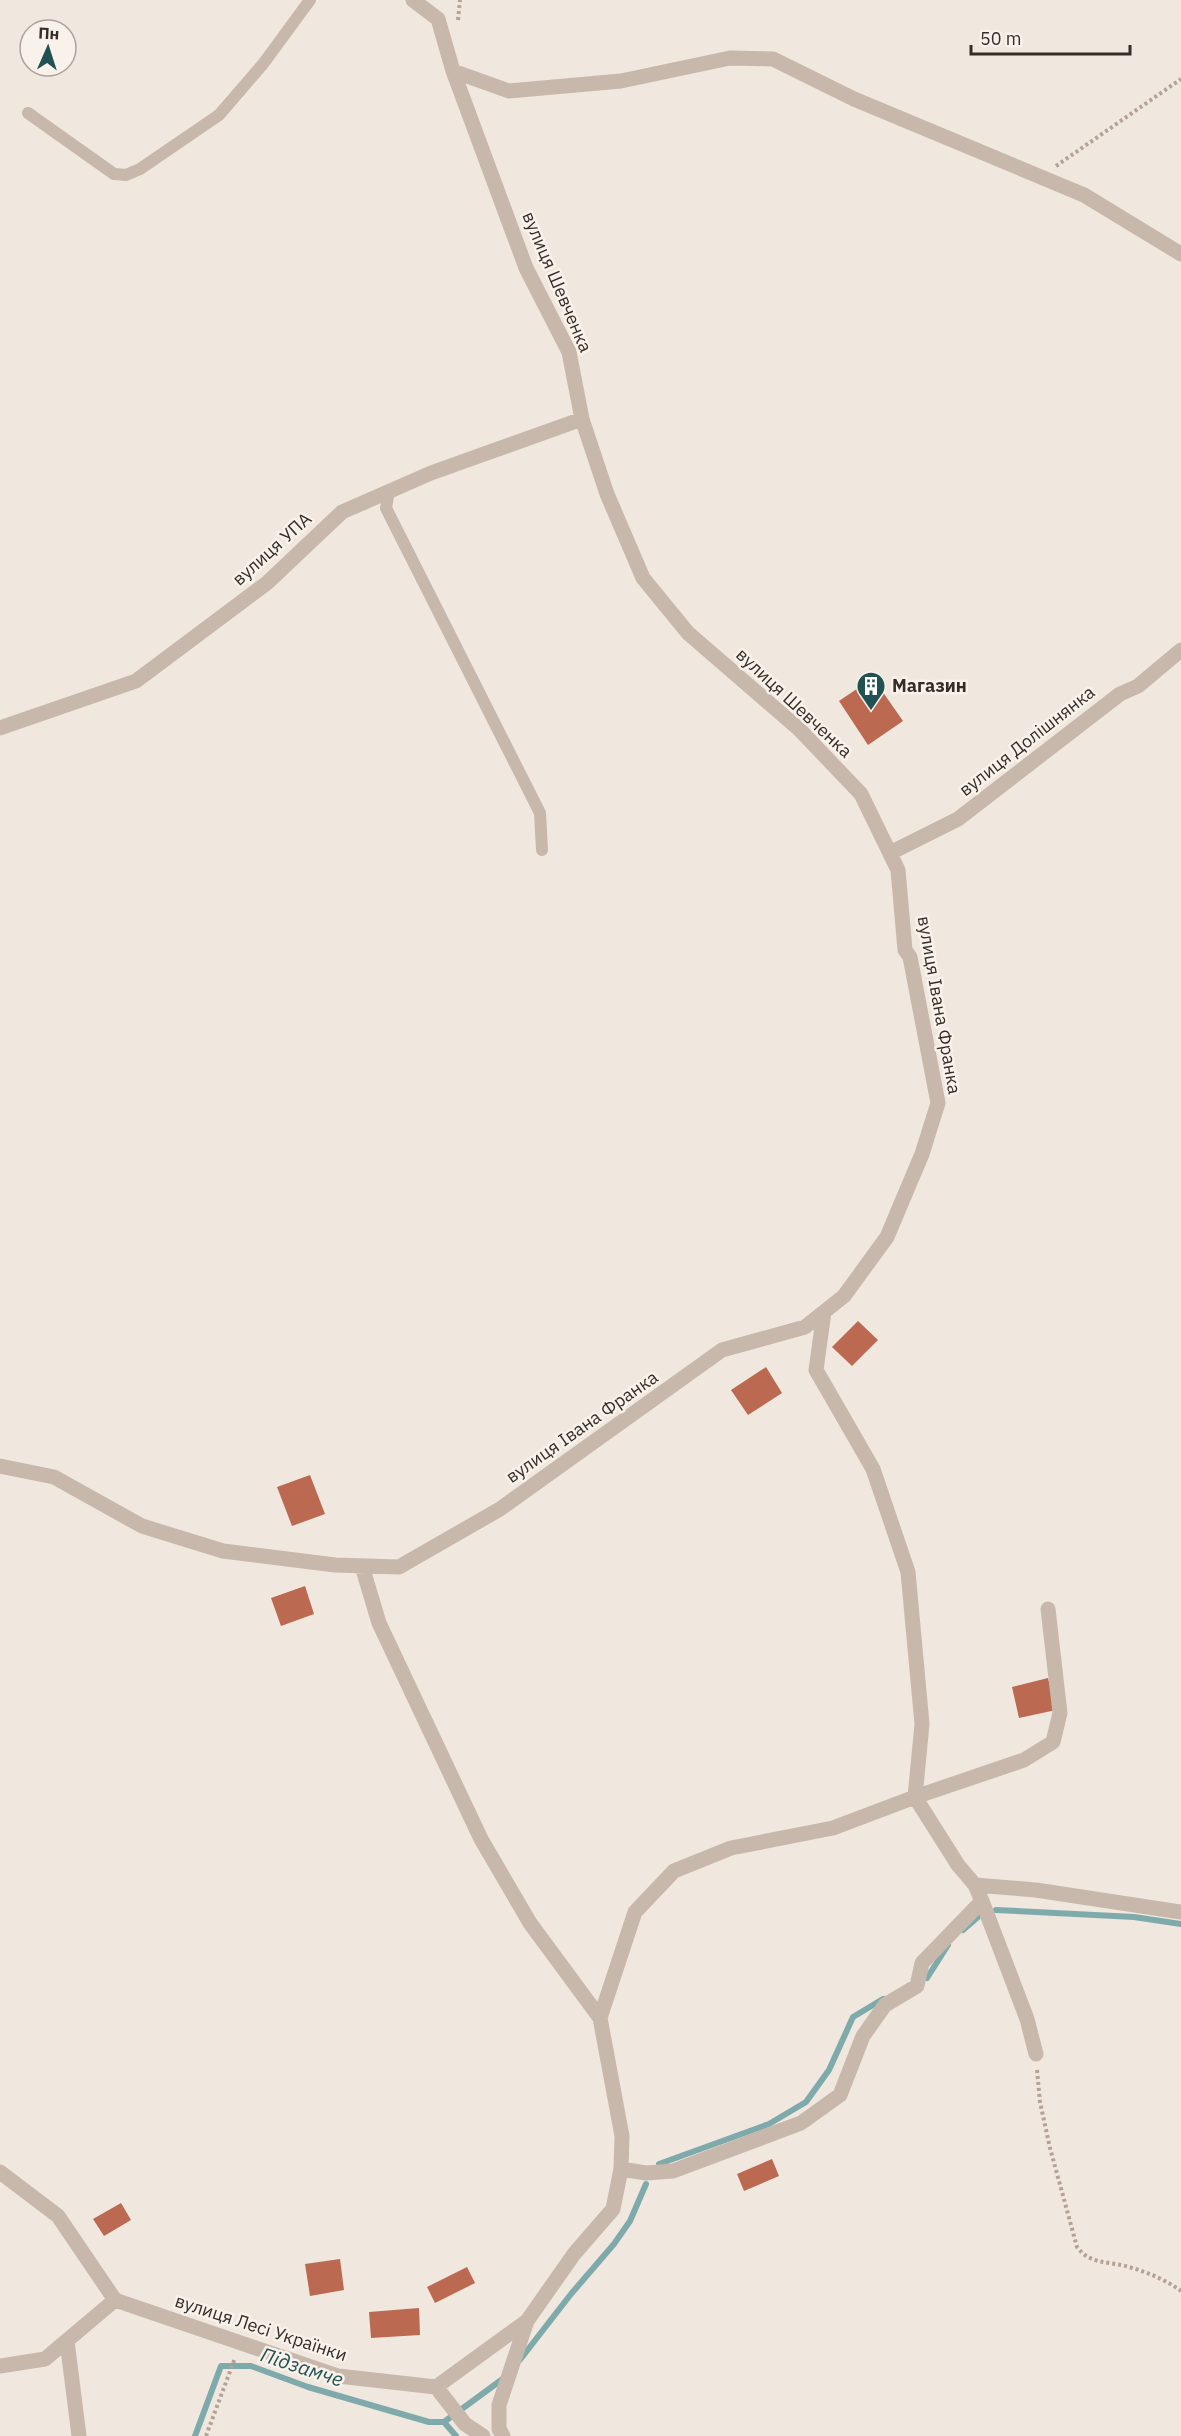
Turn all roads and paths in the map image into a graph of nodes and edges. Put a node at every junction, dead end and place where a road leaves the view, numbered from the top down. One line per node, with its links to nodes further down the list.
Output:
1 (310, 0): 5 (lane)
2 (412, 0): 3 (street, вулиця Шевченка)
3 (453, 71): 6 (street); 8 (street, вулиця Шевченка)
4 (1181, 79): 6 (path)
5 (28, 113)
6 (1041, 177): 7 (street)
7 (1181, 254)
8 (582, 419): 9 (street, вулиця УПА); 13 (street, вулиця Шевченка)
9 (389, 491): 11 (street, вулиця УПА); 12 (lane)
10 (1181, 650): 13 (street, вулиця Долішнянка)
11 (0, 728)
12 (542, 850)
13 (890, 854): 14 (street, вулиця Івана Франка)
14 (824, 1312): 16 (street, вулиця Івана Франка); 18 (street)
15 (0, 1466): 16 (street, вулиця Івана Франка)
16 (362, 1566): 22 (street)
17 (1048, 1609): 18 (street)
18 (915, 1797): 19 (street); 22 (street)
19 (975, 1885): 20 (street); 21 (street)
20 (982, 1901): 23 (street); 24 (street)
21 (1181, 1912)
22 (600, 2018): 24 (street)
23 (1036, 2054): 26 (path)
24 (621, 2169): 28 (street)
25 (0, 2172): 27 (street)
26 (1181, 2291)
27 (115, 2300): 29 (street); 30 (street, вулиця Лесі Українки)
28 (527, 2321): 32 (street); 36 (street)
29 (67, 2340): 31 (street); 33 (street)
30 (240, 2343): 32 (street, вулиця Лесі Українки); 34 (path)
31 (0, 2366)
32 (436, 2387): 35 (street)
33 (78, 2436)
34 (206, 2436)
35 (483, 2436)
36 (503, 2436)

